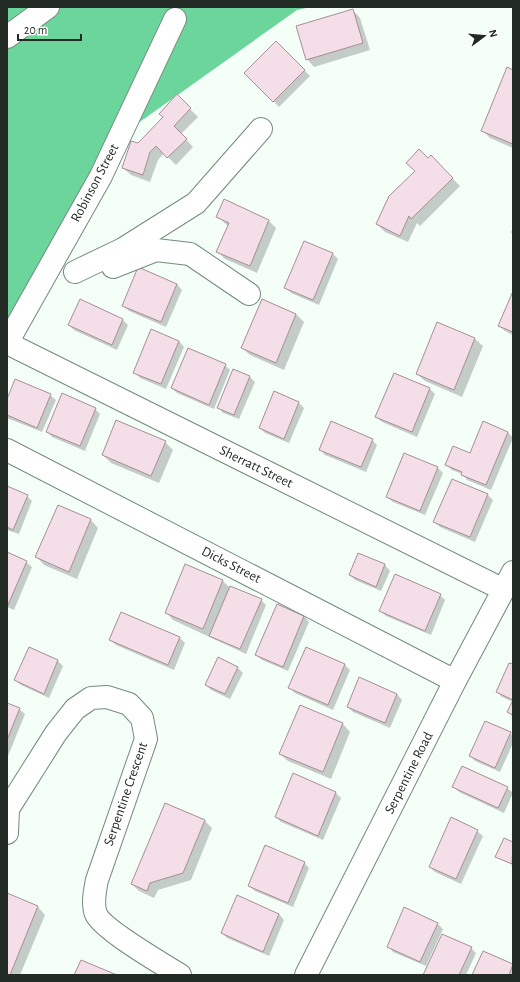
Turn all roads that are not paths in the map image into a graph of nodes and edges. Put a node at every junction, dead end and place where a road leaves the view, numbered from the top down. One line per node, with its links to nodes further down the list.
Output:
1 (48, 7): 3 (street)
2 (175, 20): 5 (street, Robinson Street)
3 (7, 37)
4 (261, 129): 6 (street)
5 (53, 262): 6 (street); 8 (street, Robinson Street)
6 (75, 272): 7 (street)
7 (249, 294)
8 (7, 343): 10 (street, Sherratt Street)
9 (7, 450): 11 (street, Dicks Street)
10 (508, 581): 11 (street, Serpentine Road)
11 (455, 681): 14 (street, Serpentine Road)
12 (7, 833): 13 (street, Serpentine Crescent)
13 (180, 975)
14 (306, 975)

